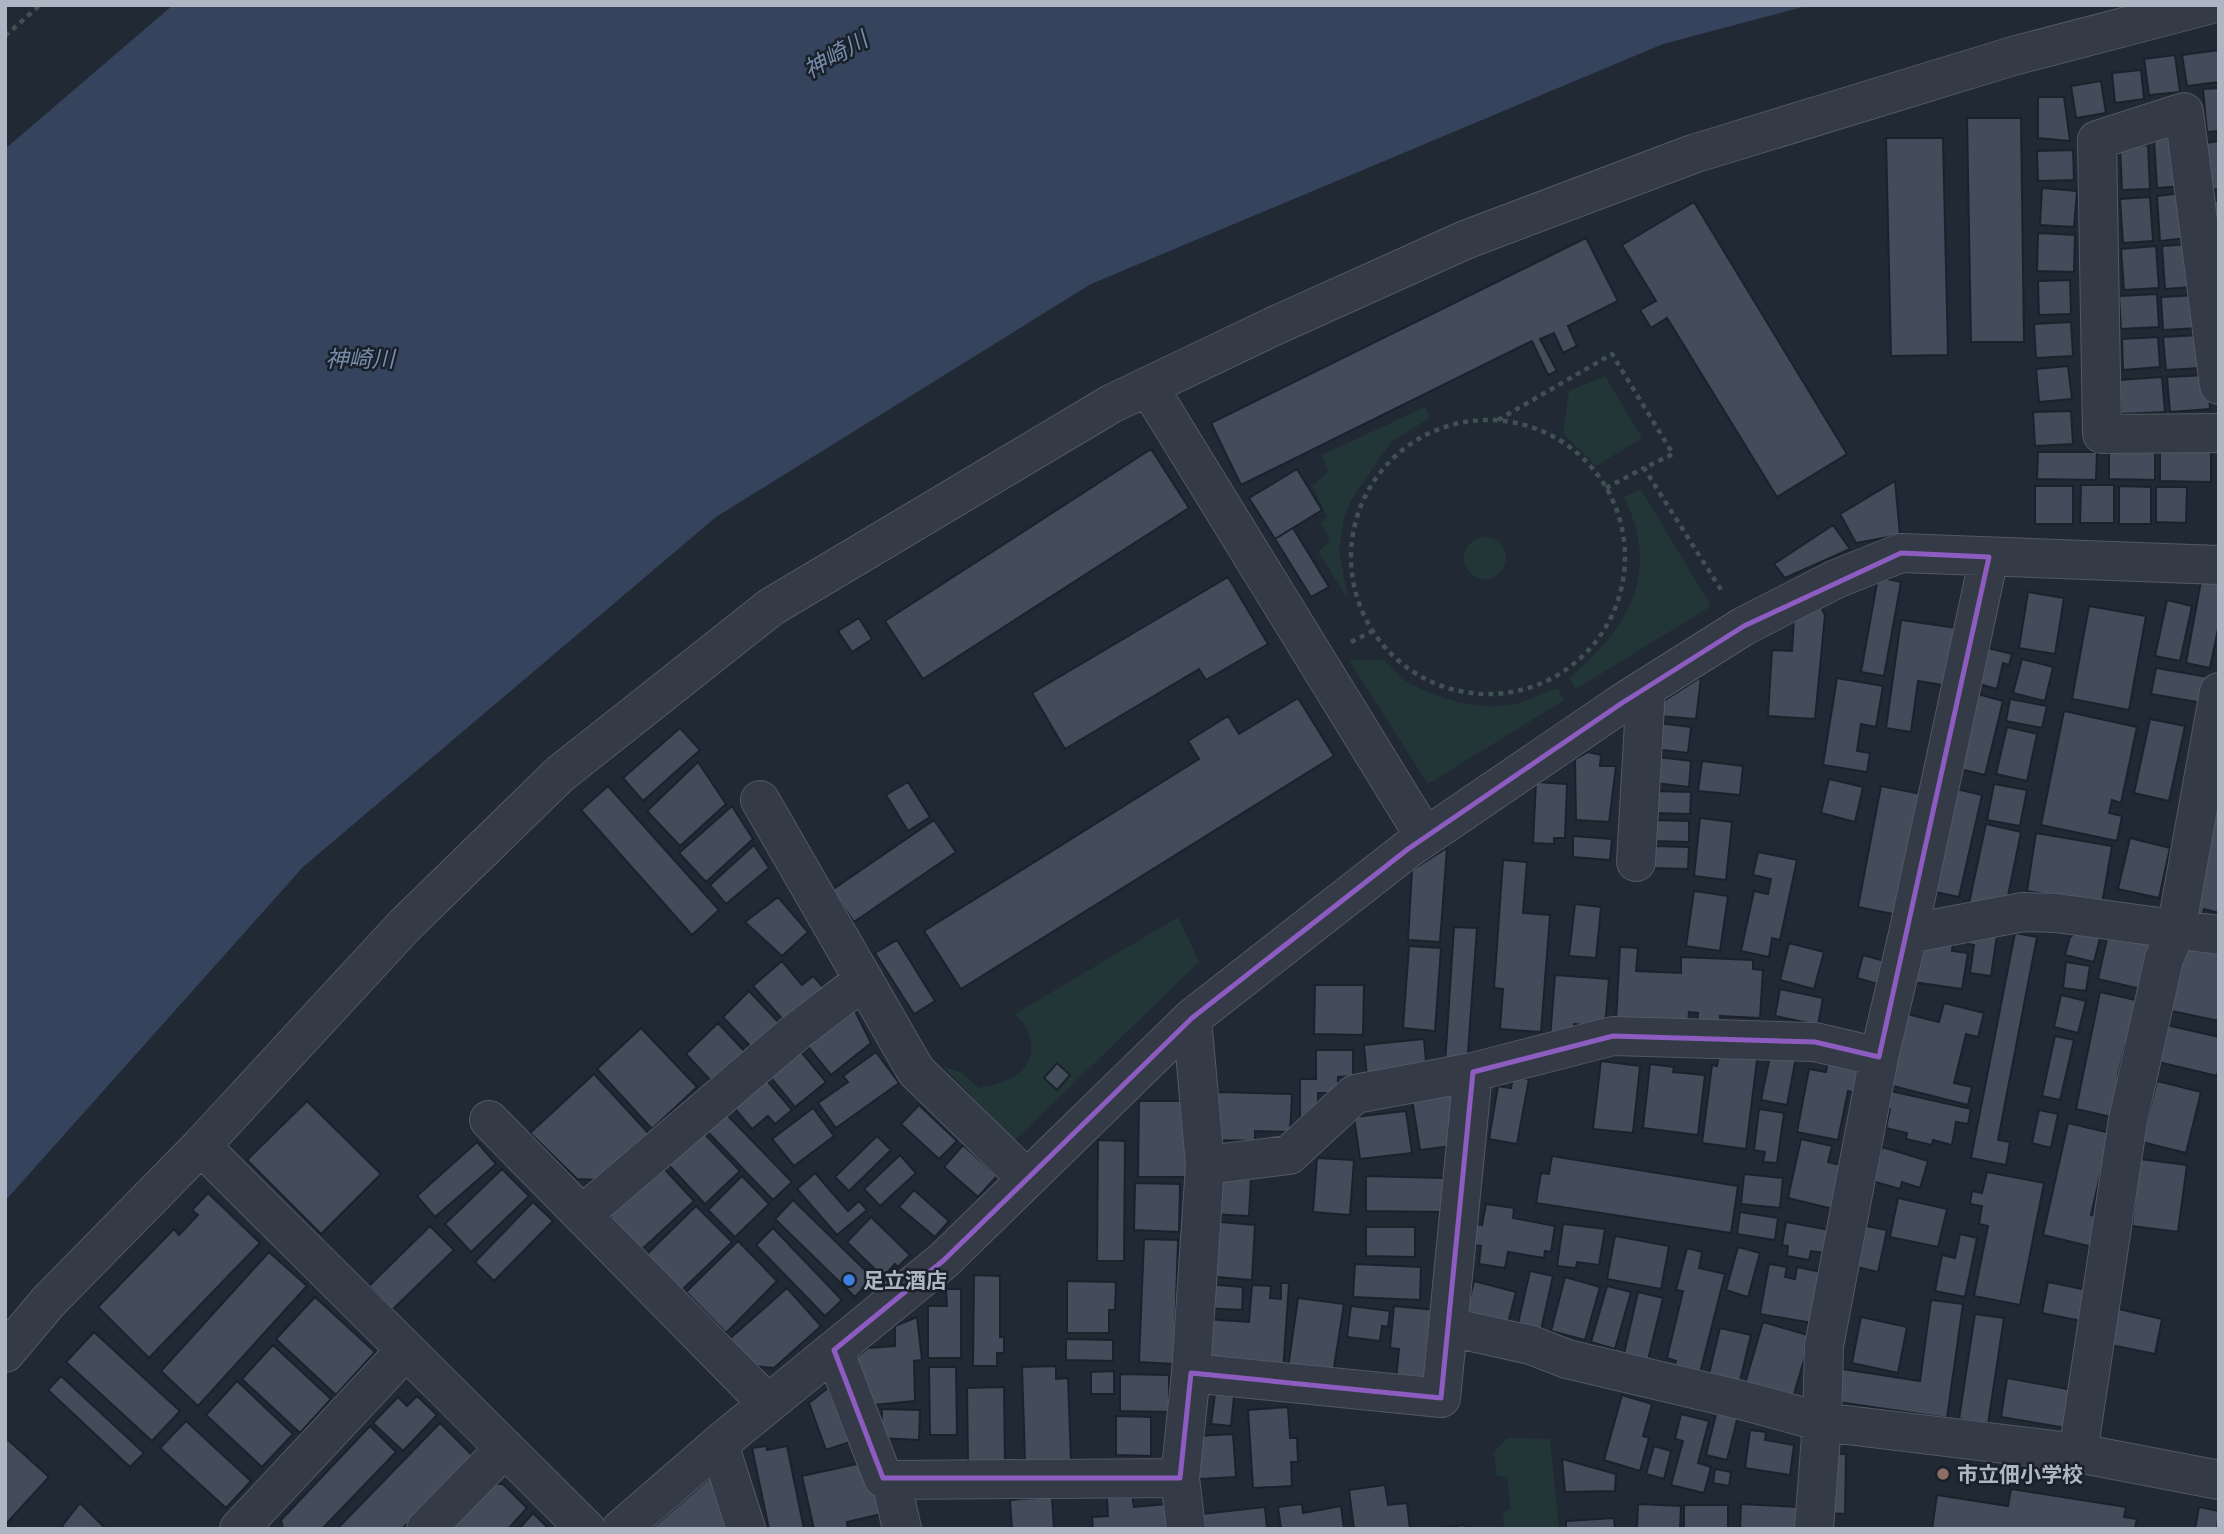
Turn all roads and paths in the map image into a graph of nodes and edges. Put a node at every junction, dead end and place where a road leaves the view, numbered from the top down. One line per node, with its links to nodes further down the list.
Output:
1 (40, 5): 3 (path)
2 (2208, 5): 5 (street)
3 (5, 36)
4 (2219, 385): 7 (street)
5 (1148, 386): 16 (street); 26 (street)
6 (1497, 420): 8 (path); 9 (path); 9 (path)
7 (2219, 433)
8 (1644, 468): 9 (path); 12 (path)
9 (1606, 488)
10 (1989, 557): 11 (street); 12 (street); 19 (street)
11 (2219, 565)
12 (1744, 626): 13 (street)
13 (1646, 688): 16 (street); 17 (street)
14 (2219, 692): 18 (street)
15 (760, 800): 21 (street)
16 (1425, 837): 22 (street)
17 (1636, 862)
18 (2176, 930): 19 (street); 20 (street); 39 (street)
19 (1908, 934): 23 (street)
20 (2219, 935)
21 (864, 980): 28 (street); 29 (street)
22 (1192, 1018): 27 (street); 28 (street)
23 (1880, 1057): 24 (street); 36 (street)
24 (1474, 1072): 27 (street); 30 (street)
25 (489, 1120): 29 (street)
26 (201, 1146): 31 (street); 33 (street)
27 (1205, 1165): 34 (street)
28 (1027, 1179): 32 (street)
29 (582, 1214): 35 (street)
30 (1450, 1327): 34 (street); 36 (street)
31 (406, 1350): 38 (street); 43 (street)
32 (834, 1350): 35 (street); 41 (street)
33 (5, 1353)
34 (1191, 1373): 40 (street)
35 (768, 1404): 37 (street)
36 (1822, 1422): 39 (street); 50 (street)
37 (719, 1444): 46 (street); 47 (street)
38 (505, 1448): 44 (street); 45 (street)
39 (2078, 1453): 42 (street)
40 (1180, 1478): 41 (street); 49 (street)
41 (891, 1480): 48 (street)
42 (2219, 1480)
43 (248, 1526)
44 (426, 1529)
45 (586, 1529)
46 (621, 1529)
47 (746, 1529)
48 (902, 1529)
49 (1186, 1529)
50 (1814, 1529)

